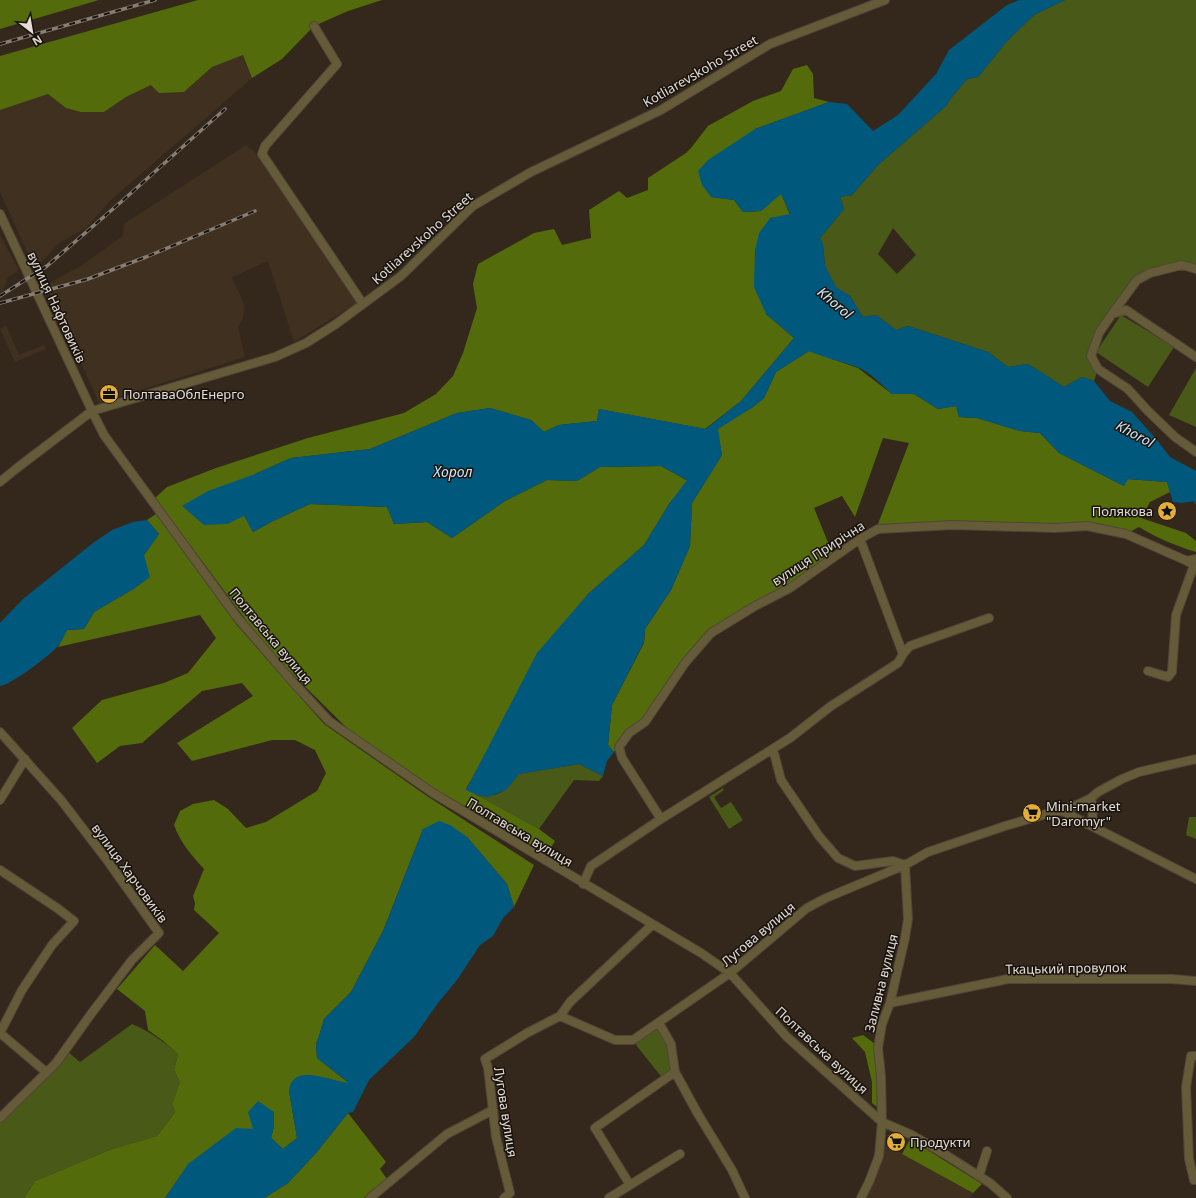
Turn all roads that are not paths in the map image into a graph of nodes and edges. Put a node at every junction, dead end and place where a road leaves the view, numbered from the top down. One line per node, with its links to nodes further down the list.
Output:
1 (885, 0): 5 (street, Kotliarevskoho Street)
2 (314, 26): 5 (street)
3 (0, 214): 8 (street, вулиця Нафтовиків)
4 (1196, 269): 6 (street)
5 (363, 304): 8 (street, Kotliarevskoho Street)
6 (1112, 314): 7 (street); 9 (street)
7 (1196, 358)
8 (92, 412): 10 (street, Kotliarevskoho Street); 28 (street, Полтавська вулиця)
9 (1196, 452)
10 (0, 482)
11 (860, 538): 12 (street, вулиця Прирічна); 14 (street); 23 (street, вулиця Прирічна)
12 (1193, 563): 15 (street)
13 (989, 618): 14 (street)
14 (903, 654): 17 (street)
15 (1148, 671)
16 (0, 732): 18 (street, вулиця Харчовиків)
17 (773, 749): 23 (street); 25 (street)
18 (25, 759): 21 (street); 37 (street, вулиця Харчовиків)
19 (1196, 759): 20 (street, Лугова вулиця)
20 (1091, 798): 22 (street, Лугова вулиця); 24 (street)
21 (0, 800)
22 (1060, 810): 24 (street); 25 (street, Лугова вулиця)
23 (660, 819): 28 (street)
24 (1091, 826): 27 (street)
25 (905, 865): 30 (street, Лугова вулиця); 32 (street, Заливна вулиця)
26 (0, 870): 35 (street)
27 (1196, 879)
28 (584, 884): 29 (street, Полтавська вулиця)
29 (652, 925): 30 (street, Полтавська вулиця); 33 (street)
30 (730, 974): 34 (street, Лугова вулиця); 41 (street, Полтавська вулиця)
31 (1196, 981): 32 (street, Ткацький провулок)
32 (890, 1003): 41 (street, Заливна вулиця)
33 (560, 1016): 34 (street, Лугова вулиця); 39 (street, Лугова вулиця)
34 (659, 1023): 38 (street)
35 (0, 1033): 37 (street)
36 (1196, 1056): 45 (street)
37 (46, 1072): 40 (street, вулиця Харчовиків)
38 (675, 1072): 46 (street); 50 (street)
39 (493, 1110): 47 (street); 48 (street, Лугова вулиця)
40 (0, 1118)
41 (882, 1122): 44 (street, Полтавська вулиця); 51 (street, Заливна вулиця)
42 (987, 1151): 44 (street)
43 (680, 1154): 46 (street)
44 (979, 1176): 52 (street, Полтавська вулиця)
45 (1196, 1180)
46 (630, 1185): 49 (street)
47 (370, 1198)
48 (504, 1198)
49 (609, 1198)
50 (745, 1198)
51 (861, 1198)
52 (1007, 1198)

